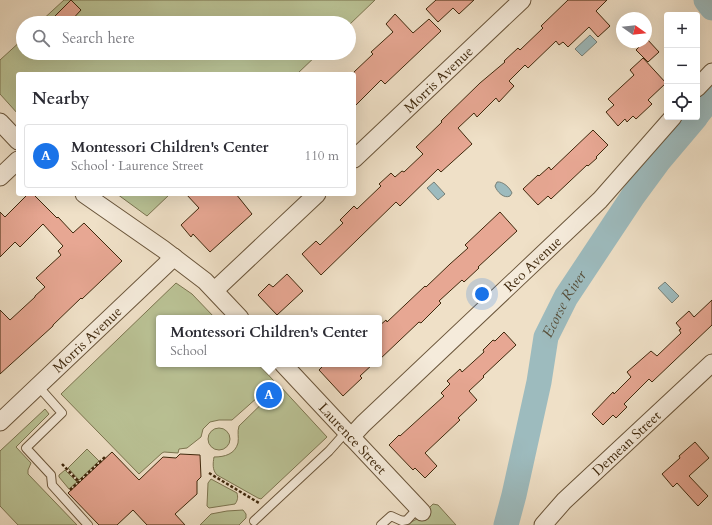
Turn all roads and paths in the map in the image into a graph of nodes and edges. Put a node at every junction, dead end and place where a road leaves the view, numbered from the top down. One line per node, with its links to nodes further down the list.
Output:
1 (522, 0): 7 (street, Morris Avenue)
2 (712, 72): 3 (street)
3 (700, 85)
4 (669, 120): 19 (street, Reo Avenue)
5 (0, 122): 6 (street)
6 (16, 139)
7 (356, 157)
8 (16, 162): 9 (street)
9 (0, 177)
10 (87, 196): 12 (street)
11 (315, 196): 13 (street)
12 (174, 257): 13 (street); 17 (street, Morris Avenue)
13 (215, 290): 14 (street)
14 (237, 315)
15 (712, 363): 30 (street, Demean Street)
16 (286, 367): 19 (street, Laurence Street)
17 (38, 386): 18 (street, Morris Avenue); 24 (lane)
18 (0, 422)
19 (348, 434): 26 (street, Laurence Street); 27 (lane)
20 (106, 456): 23 (path)
21 (62, 464): 23 (path)
22 (209, 474): 25 (path)
23 (79, 482): 24 (path)
24 (63, 497): 28 (lane)
25 (261, 504)
26 (420, 510): 29 (lane)
27 (254, 521)
28 (88, 525)
29 (381, 525)
30 (543, 525)

